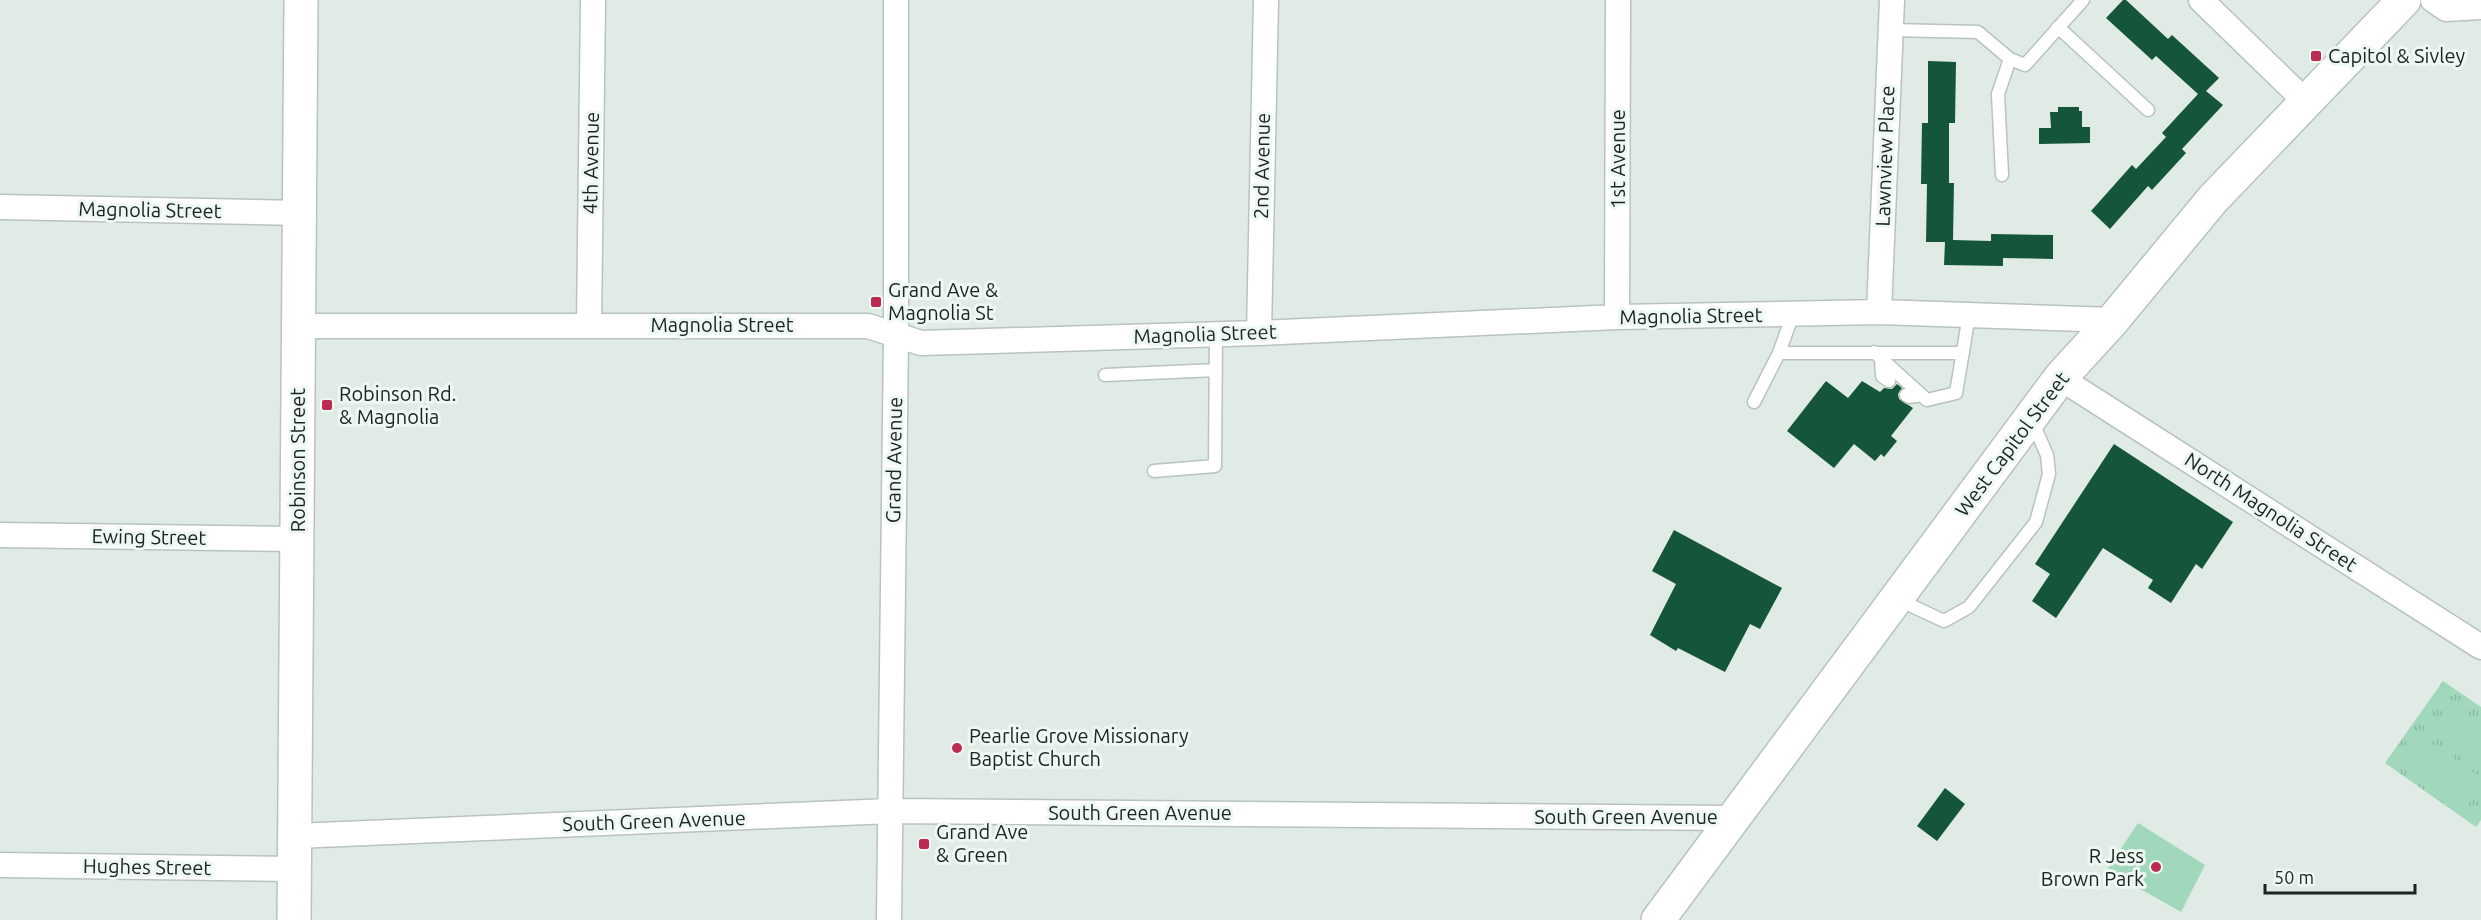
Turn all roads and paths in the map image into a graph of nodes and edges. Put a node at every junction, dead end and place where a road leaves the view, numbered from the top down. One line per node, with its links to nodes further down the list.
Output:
1 (301, 0): 19 (main road, Robinson Street)
2 (593, 0): 25 (street, 4th Avenue)
3 (896, 0): 29 (street, Grand Avenue)
4 (1266, 0): 27 (street, 2nd Avenue)
5 (1618, 0): 23 (street, 1st Avenue)
6 (1892, 0): 13 (street, Lawnview Place)
7 (2083, 0): 12 (lane)
8 (2200, 0): 15 (street)
9 (2404, 0): 15 (main road, West Capitol Street)
10 (2433, 0): 11 (street)
11 (2481, 7)
12 (2058, 27): 14 (lane); 16 (lane)
13 (1891, 30): 14 (lane); 20 (street, Lawnview Place)
14 (2010, 59): 17 (lane)
15 (2307, 103): 24 (main road, West Capitol Street)
16 (2148, 110)
17 (2002, 175)
18 (0, 207): 19 (street, Magnolia Street)
19 (301, 213): 26 (main road, Robinson Street)
20 (1879, 312): 21 (street, Magnolia Street); 22 (street, Magnolia Street)
21 (1793, 314): 23 (street, Magnolia Street); 30 (lane)
22 (1969, 315): 24 (street, Magnolia Street); 31 (lane)
23 (1617, 317): 27 (street, Magnolia Street)
24 (2113, 320): 35 (main road, West Capitol Street)
25 (589, 325): 26 (street, Magnolia Street); 29 (street, Magnolia Street)
26 (299, 327): 43 (main road, Robinson Street)
27 (1259, 333): 28 (street, Magnolia Street)
28 (1216, 334): 29 (street, Magnolia Street); 33 (lane)
29 (896, 337): 46 (street, Grand Avenue)
30 (1779, 353): 32 (lane); 39 (lane)
31 (1963, 353): 32 (lane); 38 (lane)
32 (1878, 356): 36 (lane); 38 (lane)
33 (1216, 370): 34 (lane); 41 (lane)
34 (1105, 375)
35 (2060, 378): 40 (main road, West Capitol Street); 45 (street, North Magnolia Street)
36 (1889, 381)
37 (1906, 394): 38 (lane)
38 (1921, 395)
39 (1754, 402)
40 (2030, 418): 44 (main road, West Capitol Street); 44 (lane)
41 (1154, 471)
42 (0, 535): 43 (street, Ewing Street)
43 (298, 539): 48 (main road, Robinson Street)
44 (1896, 599): 47 (main road, West Capitol Street)
45 (2481, 647)
46 (890, 812): 47 (street, South Green Avenue); 48 (street, South Green Avenue); 52 (street, Grand Avenue)
47 (1733, 818): 53 (main road, West Capitol Street)
48 (295, 836): 50 (main road, Robinson Street)
49 (0, 865): 50 (street, Hughes Street)
50 (295, 869): 51 (main road, Robinson Street)
51 (294, 920)
52 (889, 920)
53 (1658, 920)

